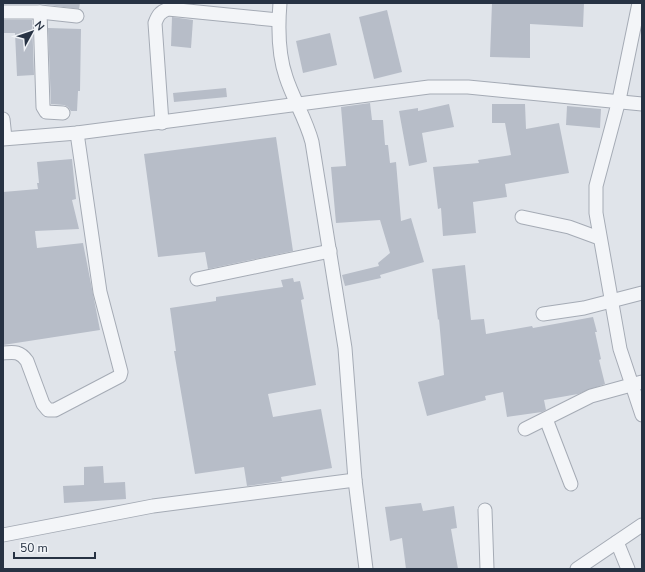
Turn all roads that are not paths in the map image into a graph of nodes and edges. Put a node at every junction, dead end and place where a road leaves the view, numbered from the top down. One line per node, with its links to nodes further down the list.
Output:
1 (280, 3): 6 (street)
2 (639, 3): 7 (street)
3 (8, 9): 4 (street)
4 (40, 12): 5 (street); 11 (street)
5 (77, 16)
6 (278, 20): 10 (street); 13 (street)
7 (638, 26): 8 (street)
8 (619, 100): 9 (street); 10 (street); 17 (street)
9 (642, 104)
10 (298, 106): 13 (street); 18 (street)
11 (63, 113)
12 (3, 119): 15 (street)
13 (162, 123): 14 (street)
14 (78, 133): 15 (street); 23 (street)
15 (4, 138)
16 (522, 217): 17 (street)
17 (599, 238): 21 (street)
18 (330, 251): 19 (street); 28 (street)
19 (197, 279)
20 (642, 293): 21 (street)
21 (611, 300): 22 (street); 24 (street)
22 (543, 314)
23 (3, 353)
24 (637, 383): 25 (street); 26 (street)
25 (642, 415)
26 (546, 418): 27 (street); 29 (street)
27 (525, 429)
28 (355, 480): 32 (street); 34 (street)
29 (571, 484)
30 (484, 510): 35 (street)
31 (642, 525): 33 (street)
32 (3, 535)
33 (617, 542): 36 (street); 37 (street)
34 (366, 569)
35 (487, 569)
36 (577, 569)
37 (628, 569)

